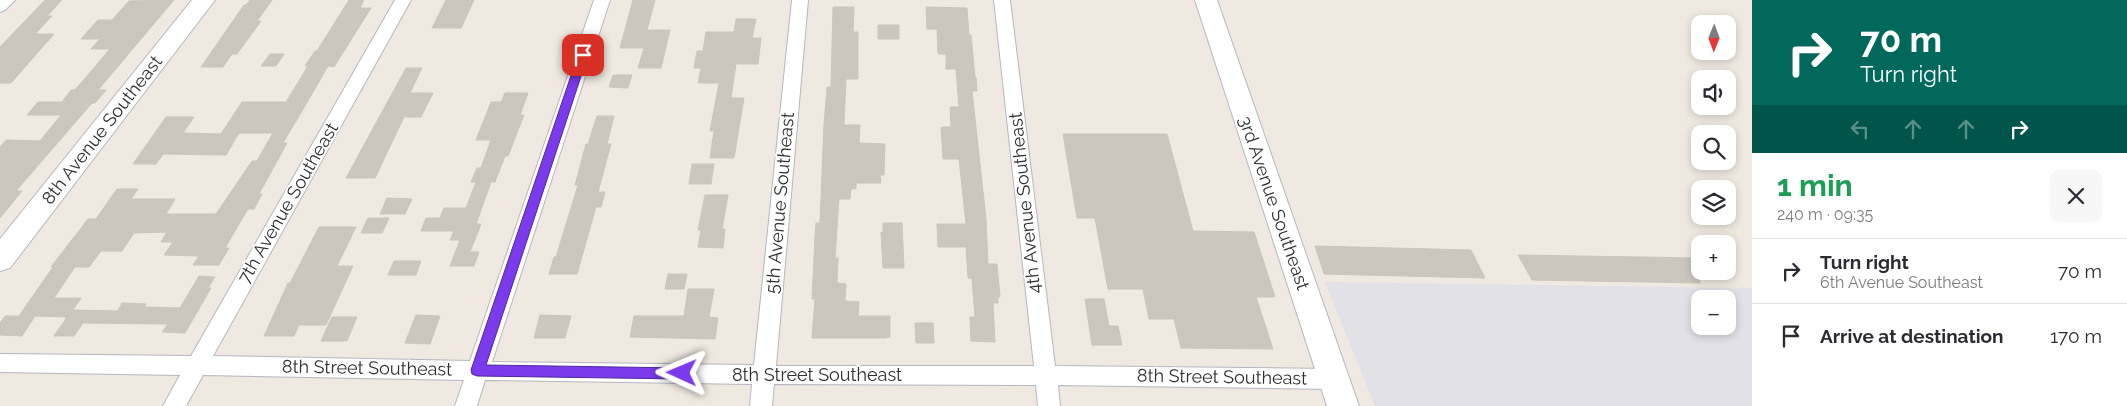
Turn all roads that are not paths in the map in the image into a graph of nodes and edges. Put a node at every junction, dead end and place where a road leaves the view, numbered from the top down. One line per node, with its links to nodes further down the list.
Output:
1 (7, 0): 8 (street)
2 (204, 0): 9 (main road, 8th Avenue Southeast)
3 (403, 0): 11 (street, 7th Avenue Southeast)
4 (602, 0): 12 (street)
5 (800, 0): 13 (street, 5th Avenue Southeast)
6 (1002, 0): 14 (street, 4th Avenue Southeast)
7 (1206, 0): 15 (main road, 3rd Avenue Southeast)
8 (0, 7)
9 (0, 260)
10 (0, 364): 11 (street, 8th Street Southeast)
11 (197, 364): 12 (street, 8th Street Southeast); 16 (street, 7th Avenue Southeast)
12 (477, 370): 13 (street, 8th Street Southeast); 17 (street)
13 (764, 374): 14 (street, 8th Street Southeast); 18 (street, 5th Avenue Southeast)
14 (1045, 375): 15 (street, 8th Street Southeast); 19 (street, 4th Avenue Southeast)
15 (1333, 379): 20 (main road, 3rd Avenue Southeast)
16 (174, 406)
17 (466, 406)
18 (761, 406)
19 (1049, 406)
20 (1343, 406)

